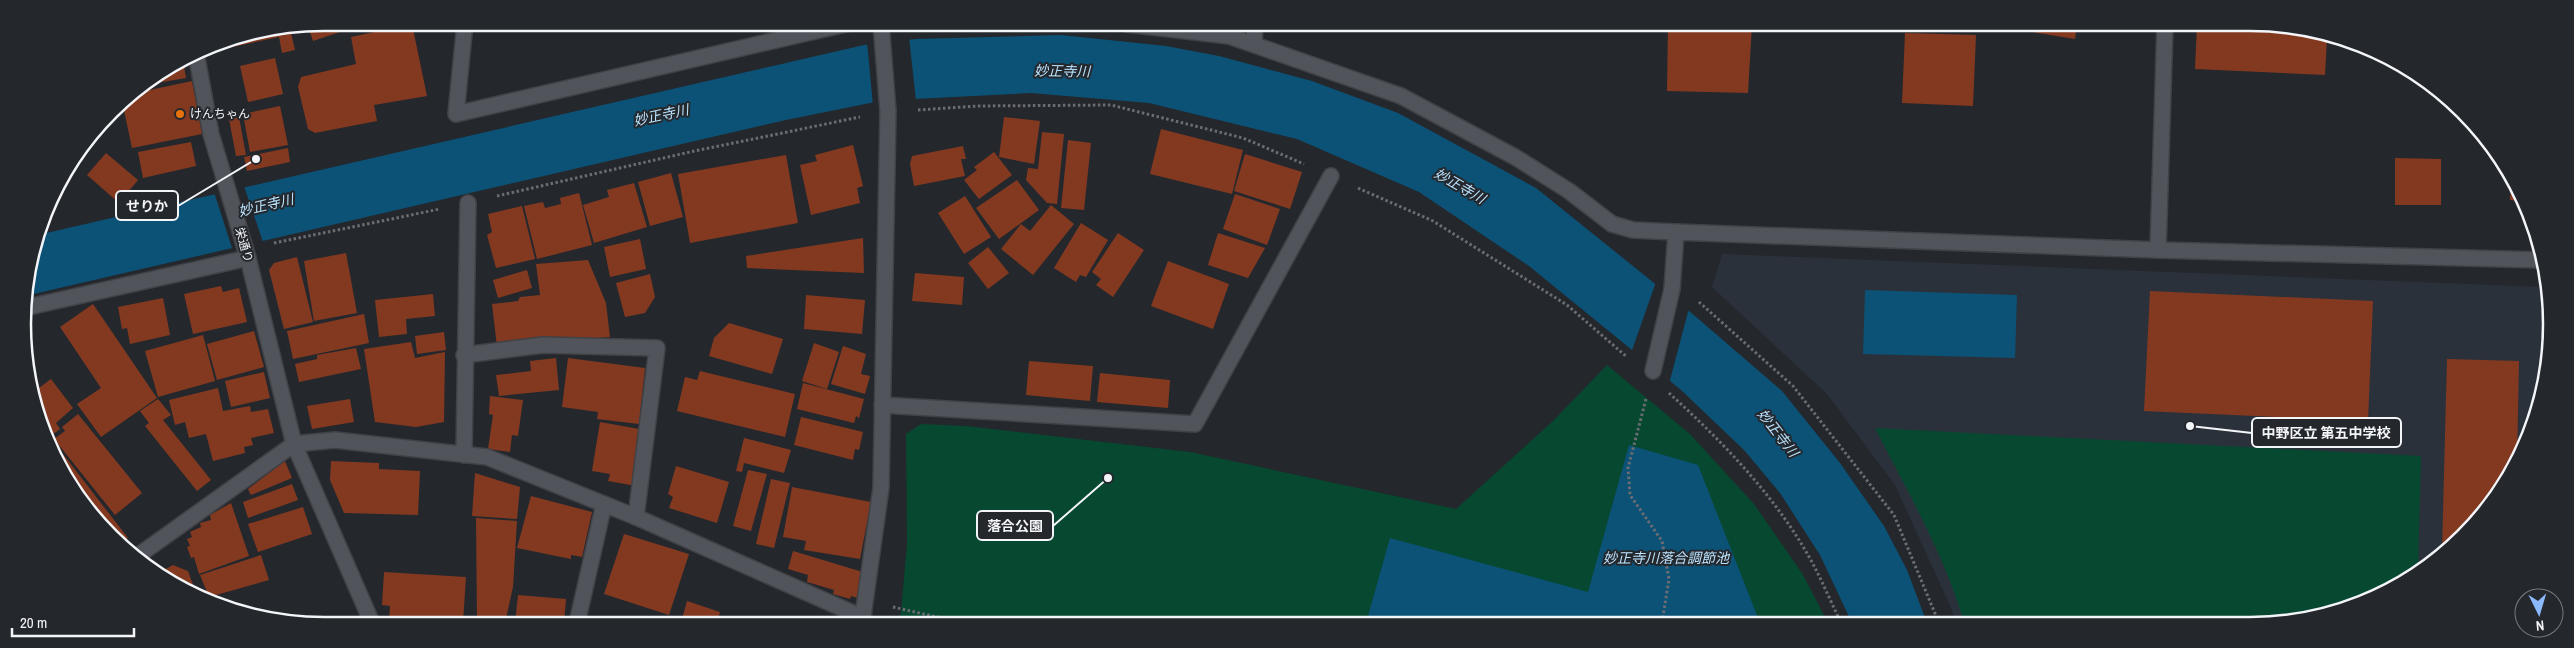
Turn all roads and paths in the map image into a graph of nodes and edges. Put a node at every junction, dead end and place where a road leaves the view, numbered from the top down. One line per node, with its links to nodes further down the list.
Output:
1 (464, 31): 2 (street)
2 (815, 31)
3 (881, 31): 21 (street)
4 (1187, 31): 7 (street)
5 (1255, 31): 7 (street)
6 (2165, 31): 12 (street)
7 (1254, 44): 11 (street)
8 (197, 60): 13 (street, 栄通り)
9 (1331, 176): 21 (street)
10 (468, 203): 17 (street)
11 (1676, 232): 12 (street); 15 (street)
12 (2158, 250): 14 (street)
13 (246, 252): 16 (street); 22 (street, 栄通り)
14 (2535, 260)
15 (1672, 289): 18 (street); 35 (path)
16 (32, 306)
17 (464, 355): 23 (street); 25 (street)
18 (1653, 371)
19 (1665, 390): 34 (path)
20 (1647, 395): 33 (path)
21 (882, 405): 27 (street)
22 (294, 444): 23 (street); 26 (street); 28 (street, 栄通り)
23 (464, 455): 24 (street)
24 (604, 504): 25 (street); 29 (street)
25 (636, 517): 30 (street)
26 (142, 553)
27 (866, 601): 31 (street); 32 (path)
28 (369, 617)
29 (578, 617)
30 (856, 617)
31 (863, 617)
32 (937, 617)
33 (1663, 617)
34 (1838, 617)
35 (1936, 617)

